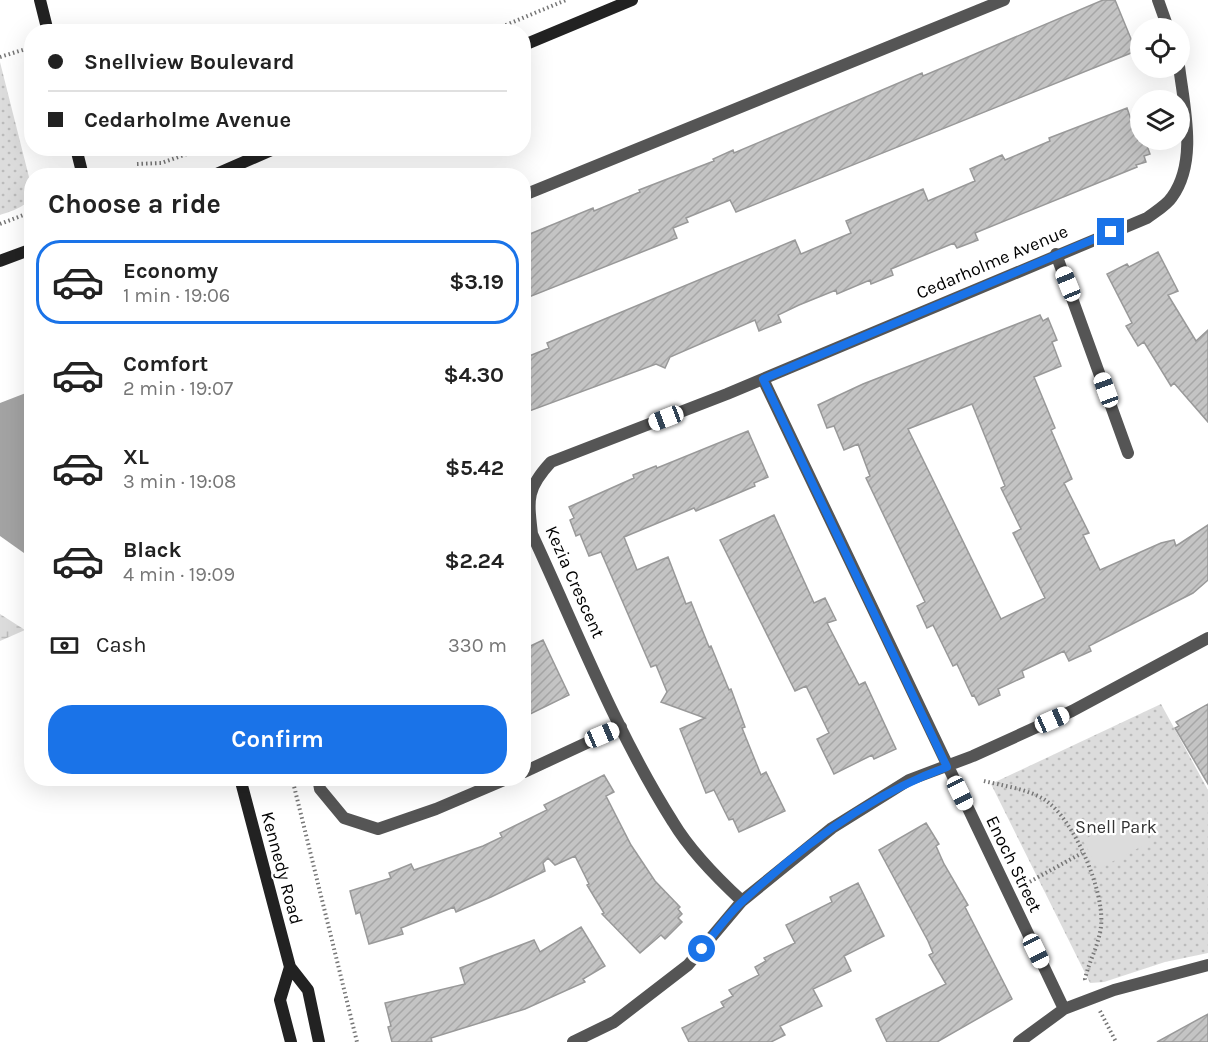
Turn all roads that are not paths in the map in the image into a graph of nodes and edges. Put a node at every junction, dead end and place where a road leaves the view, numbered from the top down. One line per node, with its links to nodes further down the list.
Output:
1 (40, 0): 6 (main road)
2 (632, 0): 7 (main road)
3 (1004, 0): 11 (street)
4 (1158, 0): 5 (street)
5 (1164, 18)
6 (46, 24)
7 (531, 42)
8 (1180, 78): 13 (street, Cedarholme Avenue)
9 (258, 156): 10 (main road)
10 (230, 168)
11 (531, 192)
12 (24, 252): 14 (main road)
13 (1056, 254): 15 (street, Cedarholme Avenue); 16 (street)
14 (0, 261)
15 (763, 379): 17 (street, Kezia Crescent); 21 (street)
16 (1128, 453)
17 (531, 491)
18 (531, 526): 20 (street, Kezia Crescent)
19 (1208, 638): 21 (street)
20 (621, 727): 22 (street); 26 (street, Kezia Crescent)
21 (947, 767): 26 (street); 29 (street, Enoch Street)
22 (531, 769)
23 (242, 786): 28 (main road, Kennedy Road)
24 (319, 786): 25 (street)
25 (490, 786)
26 (742, 901): 32 (street)
27 (1208, 965): 29 (street)
28 (290, 967): 30 (main road); 31 (main road, Kennedy Road)
29 (1064, 1009): 33 (street)
30 (291, 1042)
31 (319, 1042)
32 (573, 1042)
33 (1019, 1042)

